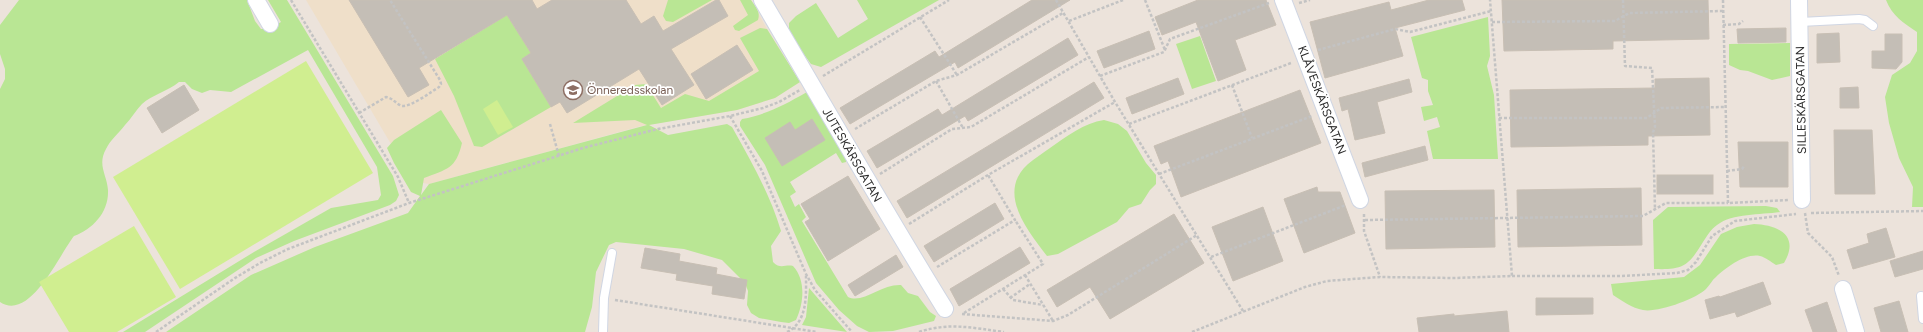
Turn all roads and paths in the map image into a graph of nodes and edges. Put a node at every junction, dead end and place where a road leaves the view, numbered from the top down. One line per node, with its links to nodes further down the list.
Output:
1 (256, 0): 23 (street)
2 (291, 0): 37 (path)
3 (390, 0): 37 (path)
4 (762, 0): 32 (street, JUTESKÄRSGATAN)
5 (949, 0): 17 (path)
6 (1056, 0): 16 (path)
7 (1123, 0): 19 (path)
8 (1146, 0): 26 (path)
9 (1490, 0): 14 (path)
10 (1622, 0): 18 (path)
11 (1723, 0): 15 (path)
12 (1799, 0): 22 (street, SILLESKÄRSGATAN)
13 (1277, 1): 26 (path); 27 (street, KLÅVESKÄRSGATAN)
14 (1491, 11): 21 (path); 27 (path)
15 (1723, 11): 18 (path); 24 (path)
16 (1063, 12): 19 (path); 29 (path)
17 (920, 17): 29 (path); 32 (path)
18 (1622, 17): 21 (path); 38 (path)
19 (1069, 21): 28 (path)
20 (1743, 21): 24 (path)
21 (1492, 22): 40 (path)
22 (1800, 22): 25 (lane); 55 (street, SILLESKÄRSGATAN)
23 (270, 24)
24 (1723, 25): 35 (path)
25 (1873, 26)
26 (1165, 50): 30 (path)
27 (1304, 55): 33 (path); 36 (street, KLÅVESKÄRSGATAN)
28 (1089, 57): 30 (path); 43 (path)
29 (957, 75): 31 (path)
30 (1100, 76): 34 (path)
31 (936, 81): 43 (path); 44 (path)
32 (811, 84): 39 (path); 44 (street, JUTESKÄRSGATAN)
33 (1232, 85): 42 (path); 45 (path)
34 (1115, 102): 42 (path); 50 (path)
35 (1725, 107): 38 (path); 48 (path)
36 (1326, 111): 45 (path); 52 (street, KLÅVESKÄRSGATAN)
37 (359, 113): 53 (path)
38 (1654, 113): 40 (path); 56 (path)
39 (730, 116): 46 (path); 65 (path)
40 (1498, 118): 58 (path)
41 (550, 124): 46 (path)
42 (1129, 124): 49 (path)
43 (963, 128): 51 (path)
44 (841, 137): 51 (street, JUTESKÄRSGATAN)
45 (1252, 138): 49 (path)
46 (558, 156): 53 (path)
47 (1745, 165): 48 (path)
48 (1727, 171): 54 (path)
49 (1159, 174): 62 (path)
50 (988, 175): 59 (path); 61 (path)
51 (867, 182): 61 (street, JUTESKÄRSGATAN)
52 (1360, 200): 60 (path); 64 (path)
53 (409, 203): 83 (path)
54 (1728, 203): 55 (path); 56 (path)
55 (1803, 206): 57 (path); 68 (path); 72 (path)
56 (1655, 210): 58 (path)
57 (1923, 211)
58 (1507, 218): 60 (path); 68 (path)
59 (1015, 220): 66 (path); 67 (path)
60 (1365, 220): 69 (path)
61 (897, 232): 66 (street, JUTESKÄRSGATAN)
62 (1197, 235): 64 (path); 81 (path)
63 (612, 253): 74 (lane)
64 (1211, 257): 78 (path)
65 (806, 274): 82 (path); 87 (path)
66 (924, 275): 77 (street, JUTESKÄRSGATAN)
67 (1025, 276): 70 (path); 71 (path)
68 (1512, 276): 69 (path)
69 (1380, 277): 78 (path)
70 (1030, 284): 75 (path); 76 (path)
71 (1002, 289): 75 (path); 79 (path)
72 (1843, 289): 91 (street)
73 (1921, 296): 80 (lane)
74 (604, 298): 82 (path); 84 (lane)
75 (1010, 298): 76 (path)
76 (1043, 305): 81 (path)
77 (945, 309): 79 (path)
78 (1243, 311): 90 (path)
79 (962, 314): 81 (path)
80 (1923, 320)
81 (1053, 321)
82 (794, 328): 85 (path); 86 (path)
83 (156, 332)
84 (603, 332)
85 (787, 332)
86 (817, 332)
87 (852, 332)
88 (919, 332): 89 (path)
89 (1004, 332)
90 (1192, 332)
91 (1856, 332)

